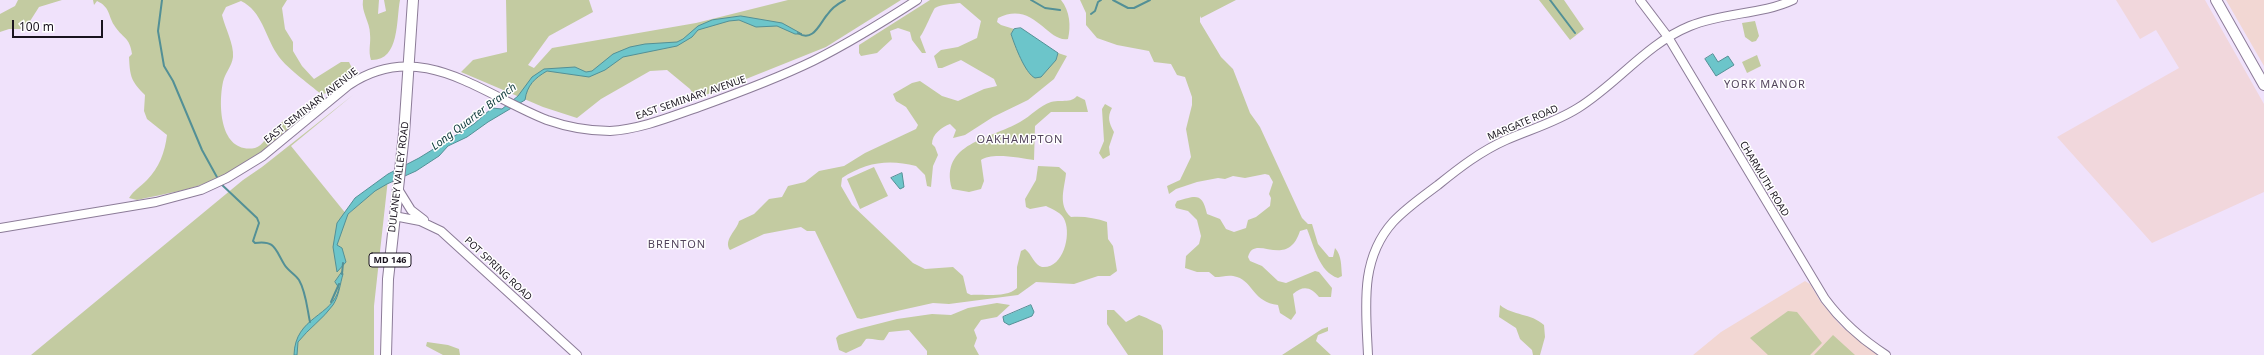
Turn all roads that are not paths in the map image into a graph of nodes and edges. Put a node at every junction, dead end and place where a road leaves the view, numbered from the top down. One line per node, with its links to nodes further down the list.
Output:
1 (413, 0): 7 (main road, DULANEY VALLEY ROAD / MD 146)
2 (917, 0): 7 (street, EAST SEMINARY AVENUE)
3 (1640, 0): 6 (street, CHARMUTH ROAD)
4 (1793, 0): 6 (street, MARGATE ROAD)
5 (2216, 0): 8 (main road)
6 (1668, 37): 15 (street, MARGATE ROAD); 16 (street, CHARMUTH ROAD)
7 (409, 66): 9 (main road, DULANEY VALLEY ROAD / MD 146); 12 (street, EAST SEMINARY AVENUE)
8 (2264, 85)
9 (399, 184): 10 (main road, DULANEY VALLEY ROAD / MD 146); 11 (street)
10 (394, 216): 11 (street, POT SPRING ROAD); 13 (main road, DULANEY VALLEY ROAD / MD 146)
11 (428, 223): 14 (street, POT SPRING ROAD)
12 (0, 228)
13 (386, 355)
14 (577, 355)
15 (1368, 355)
16 (1886, 355)

